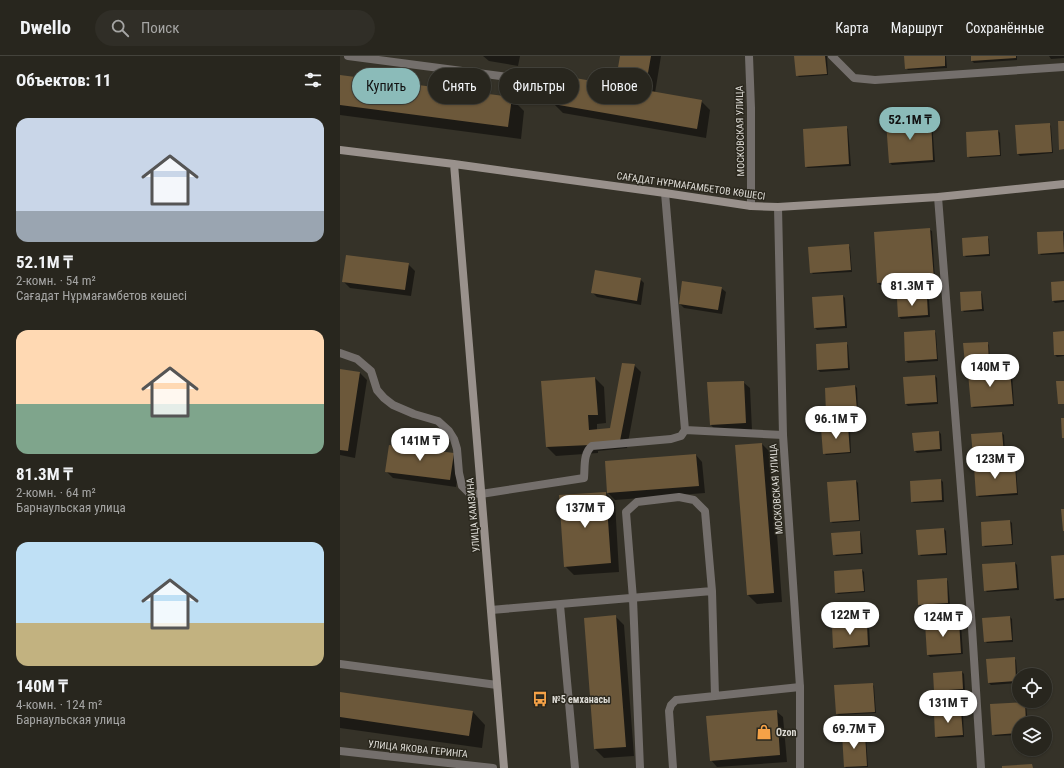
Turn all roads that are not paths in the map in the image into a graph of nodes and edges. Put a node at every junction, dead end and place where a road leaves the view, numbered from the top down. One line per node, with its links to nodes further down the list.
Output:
1 (348, 56): 5 (street)
2 (749, 56): 11 (street, МОСКОВСКАЯ УЛИЦА)
3 (832, 56): 4 (street)
4 (1064, 67)
5 (499, 76)
6 (340, 150): 7 (main road, САҒАДАТ НҰРМАҒАМБЕТОВ КӨШЕСІ)
7 (454, 164): 9 (main road, САҒАДАТ НҰРМАҒАМБЕТОВ КӨШЕСІ); 16 (main road, УЛИЦА КАМЗИНА)
8 (1064, 184): 10 (main road, САҒАДАТ НҰРМАҒАМБЕТОВ КӨШЕСІ)
9 (665, 193): 11 (main road, САҒАДАТ НҰРМАҒАМБЕТОВ КӨШЕСІ); 14 (street)
10 (938, 197): 12 (main road, САҒАДАТ НҰРМАҒАМБЕТОВ КӨШЕСІ); 32 (street)
11 (751, 206): 12 (main road, САҒАДАТ НҰРМАҒАМБЕТОВ КӨШЕСІ)
12 (778, 208): 15 (street, МОСКОВСКАЯ УЛИЦА)
13 (340, 353): 16 (street)
14 (685, 430): 15 (street); 16 (street)
15 (783, 435): 23 (street, МОСКОВСКАЯ УЛИЦА)
16 (481, 494): 20 (main road, УЛИЦА КАМЗИНА)
17 (712, 592): 18 (street); 18 (street); 24 (street)
18 (633, 599): 19 (street); 29 (street)
19 (560, 605): 20 (street); 28 (street)
20 (491, 610): 22 (main road, УЛИЦА КАМЗИНА)
21 (340, 664): 22 (street)
22 (497, 685): 27 (main road, УЛИЦА КАМЗИНА)
23 (800, 687): 24 (street); 31 (street, МОСКОВСКАЯ УЛИЦА)
24 (715, 696): 30 (street)
25 (340, 751): 26 (street, УЛИЦА ЯКОВА ГЕРИНГА)
26 (493, 768)
27 (504, 768)
28 (575, 768)
29 (640, 768)
30 (673, 768)
31 (800, 768)
32 (981, 768)

